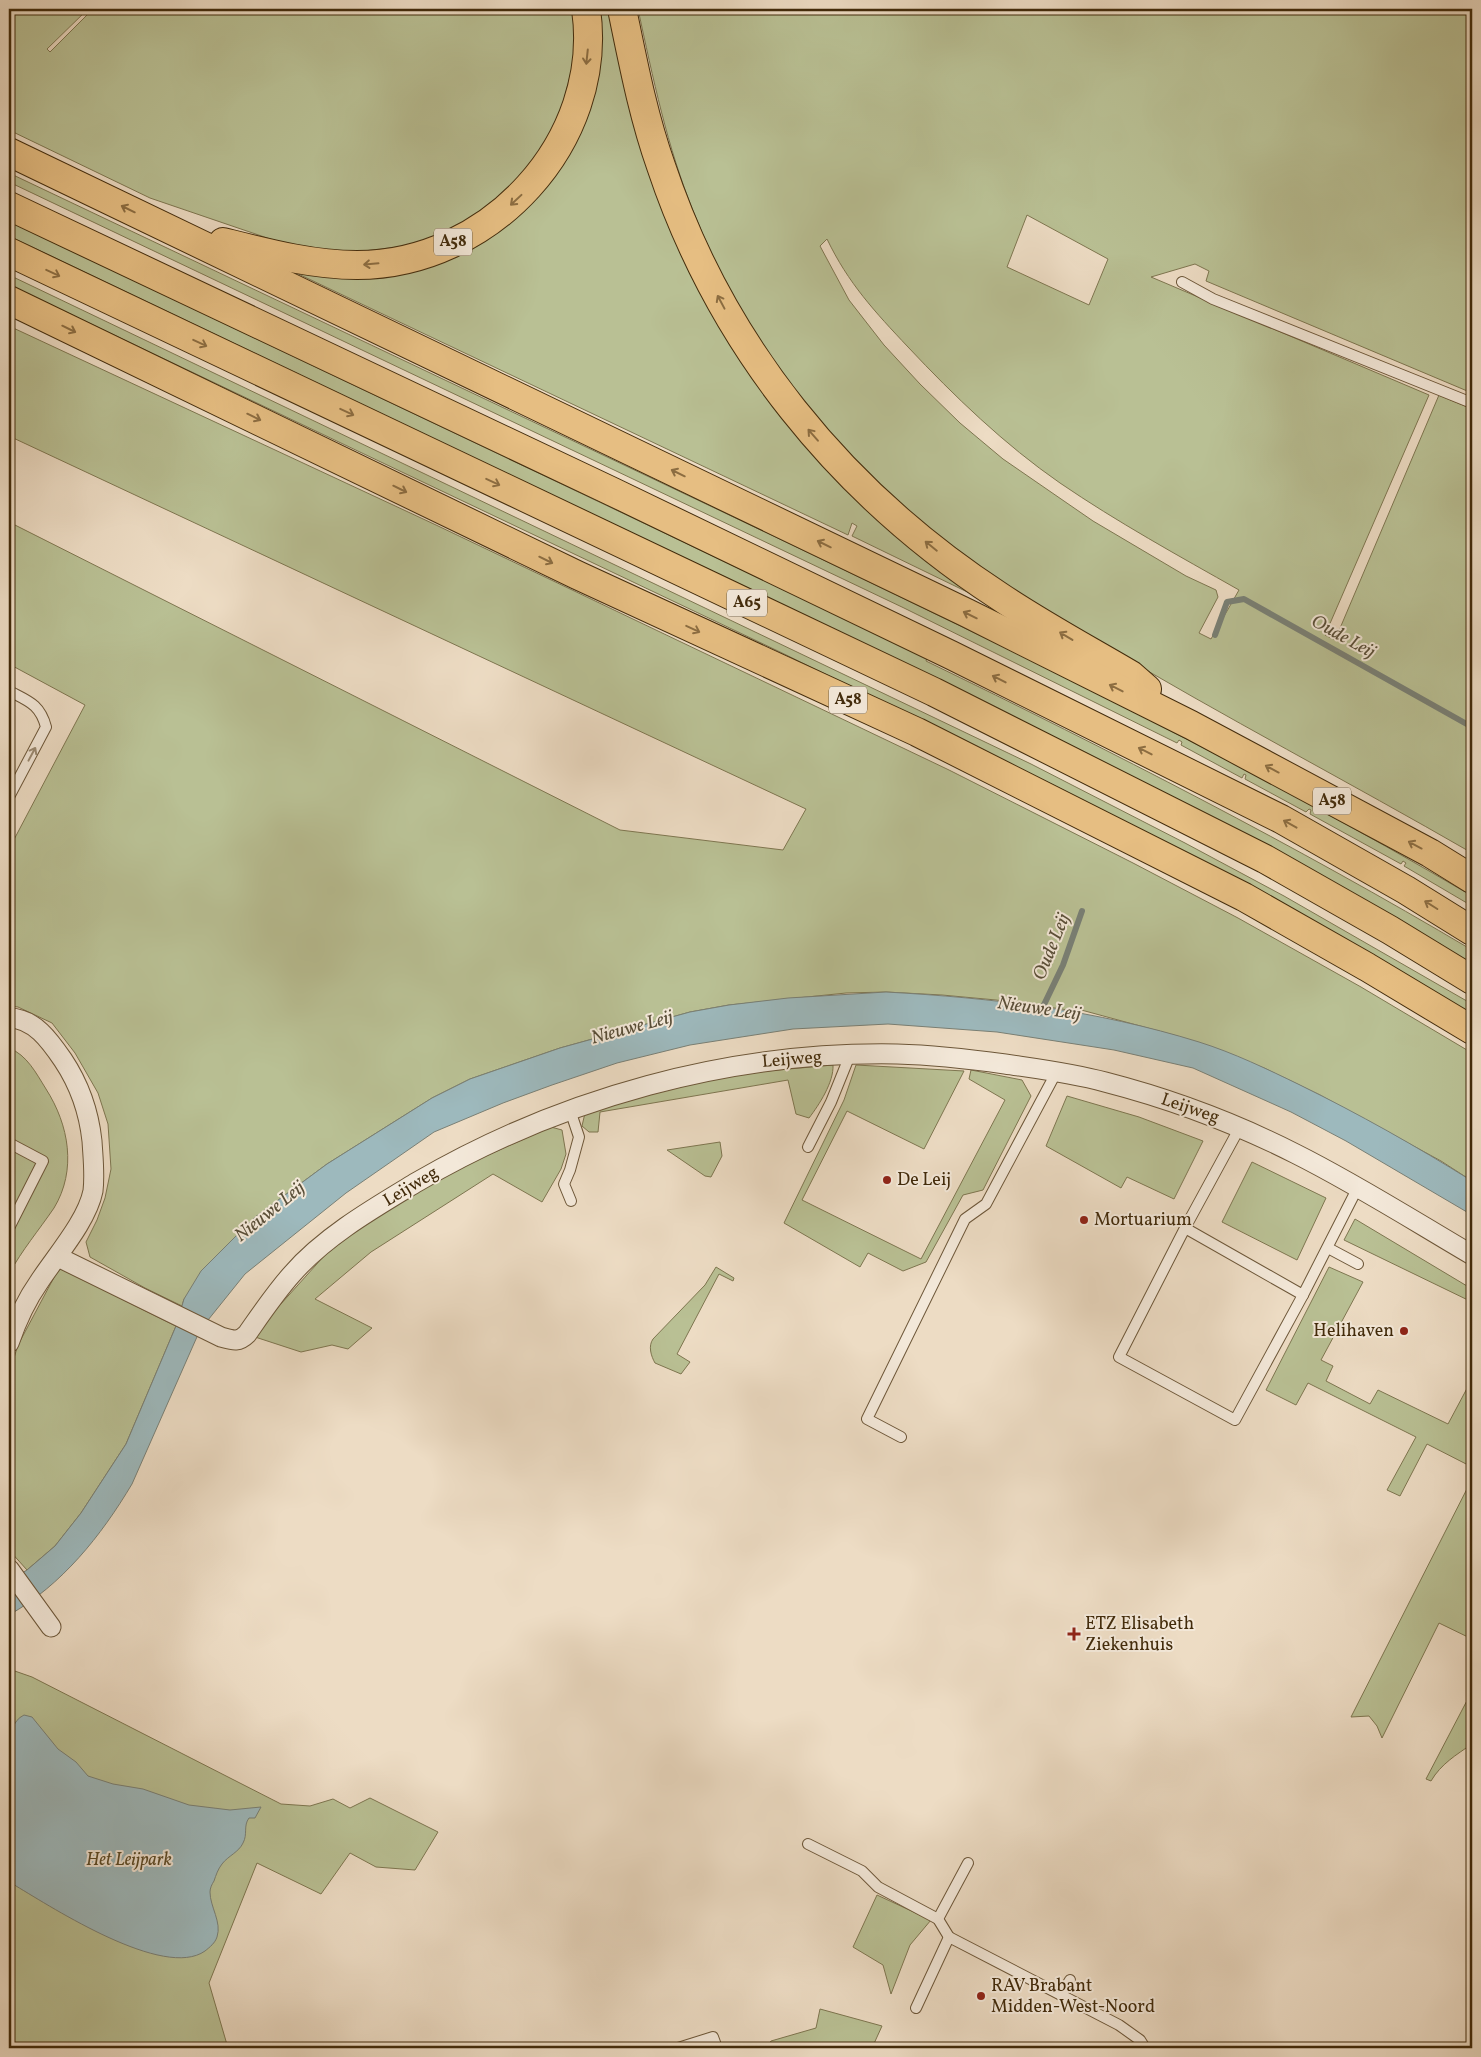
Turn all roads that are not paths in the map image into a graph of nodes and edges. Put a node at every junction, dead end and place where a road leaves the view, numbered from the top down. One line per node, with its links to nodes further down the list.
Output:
1 (586, 9): 5 (highway, A58, one-way to 5)
2 (622, 9): 11 (highway, A58, one-way to 2)
3 (9, 152): 5 (highway, A58, one-way to 3)
4 (9, 206): 14 (highway, A65, one-way to 4)
5 (172, 230): 11 (highway, A58, one-way to 5)
6 (9, 252): 15 (highway, A65, one-way to 15)
7 (1182, 282): 9 (lane)
8 (9, 300): 17 (highway, A58, one-way to 17)
9 (1472, 403)
10 (9, 691): 12 (lane, one-way to 10)
11 (1190, 725): 13 (highway, A58, one-way to 11)
12 (9, 797)
13 (1472, 879)
14 (1472, 931)
15 (1472, 980)
16 (9, 1018): 31 (street)
17 (1472, 1030)
18 (850, 1055): 19 (street, Leijweg); 20 (street, Leijweg); 23 (lane)
19 (1057, 1071): 21 (street, Leijweg); 35 (lane)
20 (570, 1110): 25 (lane); 31 (street, Leijweg)
21 (1240, 1127): 24 (street, Leijweg); 28 (lane)
22 (9, 1143): 26 (lane)
23 (808, 1146)
24 (1358, 1187): 29 (lane); 30 (street, Leijweg)
25 (571, 1201)
26 (13, 1208): 27 (lane)
27 (9, 1228)
28 (1185, 1228): 33 (lane); 33 (lane)
29 (1328, 1248): 32 (lane); 33 (lane)
30 (1472, 1255)
31 (58, 1257): 34 (street)
32 (1358, 1264)
33 (1303, 1295)
34 (9, 1343)
35 (901, 1437)
36 (9, 1569): 37 (street)
37 (51, 1627)
38 (808, 1844): 40 (lane)
39 (968, 1863): 40 (lane)
40 (938, 1920): 41 (lane)
41 (949, 1937): 43 (lane); 44 (lane)
42 (1070, 1980): 43 (lane)
43 (1060, 1995): 47 (lane)
44 (916, 2008)
45 (678, 2048): 46 (lane)
46 (716, 2048)
47 (1145, 2048)

